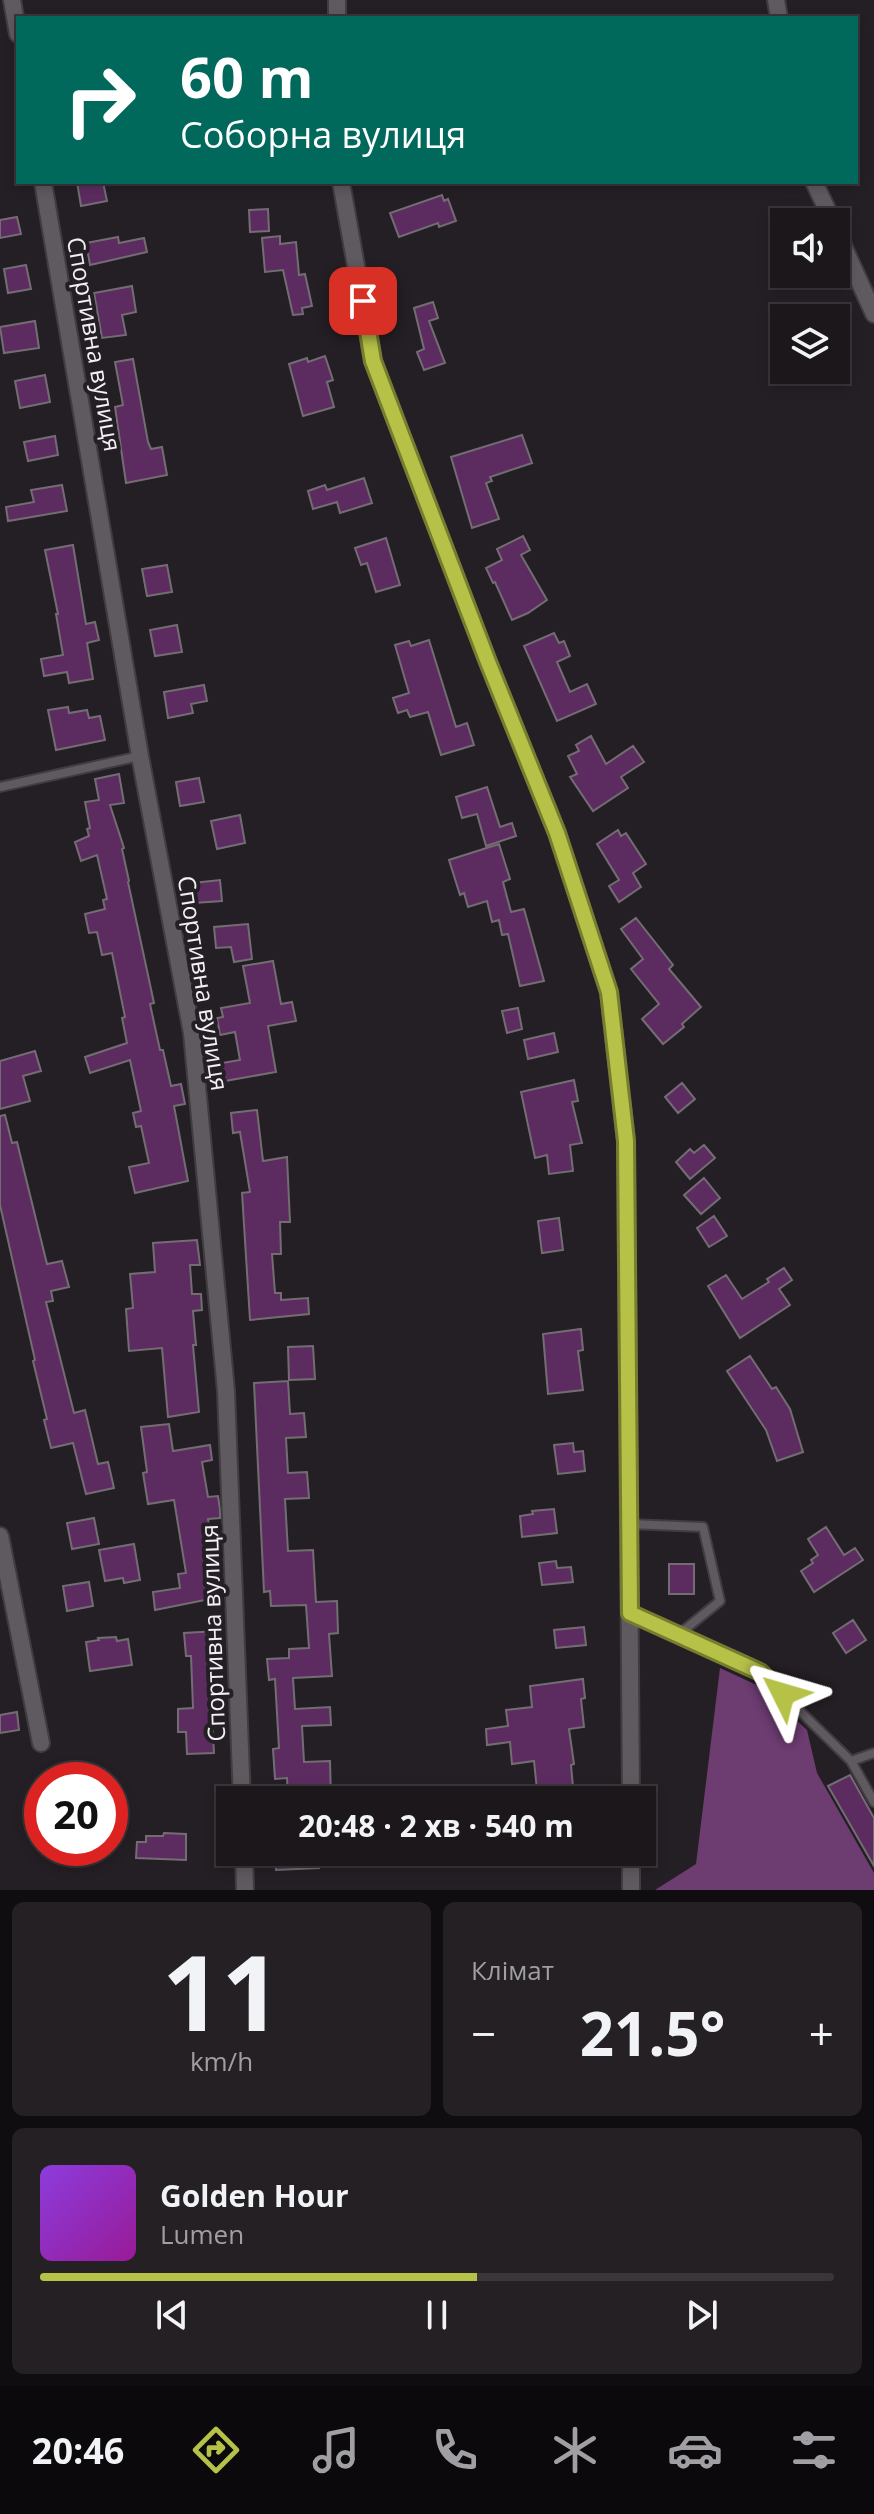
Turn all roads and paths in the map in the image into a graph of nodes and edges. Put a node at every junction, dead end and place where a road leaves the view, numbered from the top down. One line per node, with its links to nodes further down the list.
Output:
1 (12, 0): 2 (street)
2 (16, 23)
3 (43, 184): 9 (street, Спортивна вулиця)
4 (341, 184): 11 (street)
5 (815, 184): 6 (street)
6 (826, 208)
7 (850, 261): 8 (street)
8 (874, 314)
9 (140, 756): 10 (lane); 18 (street, Спортивна вулиця)
10 (0, 787)
11 (629, 1524): 13 (street); 14 (lane)
12 (0, 1536): 15 (street)
13 (630, 1613): 14 (lane); 19 (street)
14 (678, 1635): 17 (lane)
15 (41, 1743)
16 (874, 1753): 17 (lane)
17 (851, 1761): 20 (lane)
18 (241, 1786)
19 (631, 1786)
20 (874, 1802)
21 (244, 1866): 23 (street)
22 (631, 1866): 24 (street)
23 (245, 1890)
24 (631, 1890)

